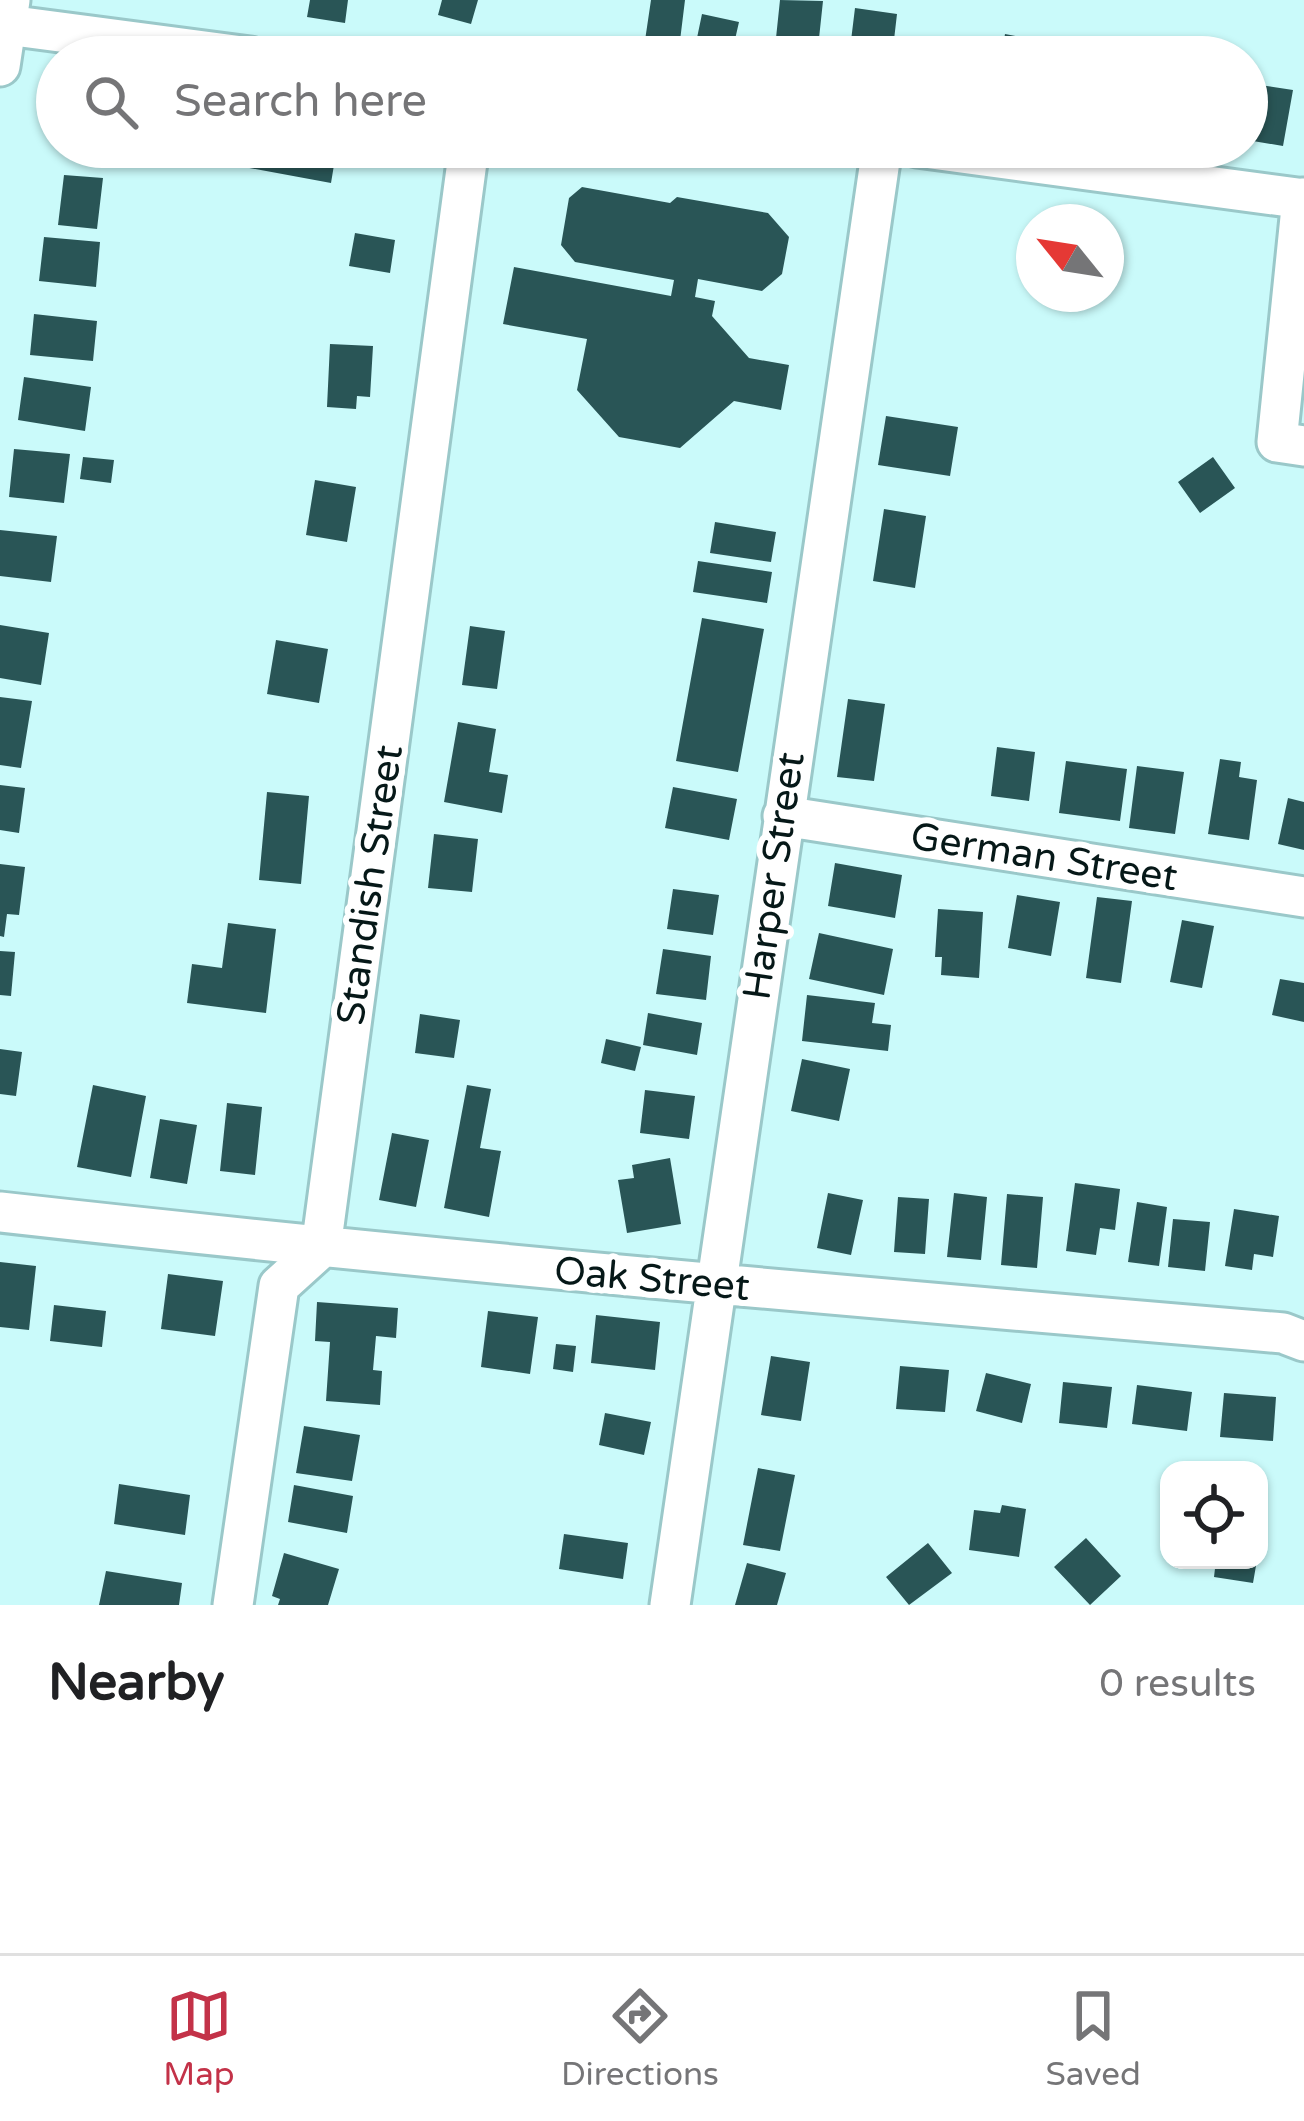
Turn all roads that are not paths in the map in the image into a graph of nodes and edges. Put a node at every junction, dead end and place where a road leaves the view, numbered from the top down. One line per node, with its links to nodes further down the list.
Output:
1 (5, 16): 2 (street); 3 (street)
2 (125, 36)
3 (0, 66)
4 (466, 168): 12 (street, Standish Street)
5 (879, 168): 9 (street, Harper Street)
6 (1076, 168): 7 (street)
7 (1303, 198): 8 (street)
8 (1304, 446)
9 (783, 816): 10 (street, German Street); 13 (street, Harper Street)
10 (1304, 897)
11 (0, 1212): 12 (street, Oak Street)
12 (321, 1248): 13 (street, Oak Street); 15 (street)
13 (714, 1285): 14 (street, Oak Street); 16 (street, Harper Street)
14 (1304, 1341)
15 (233, 1605)
16 (670, 1605)

